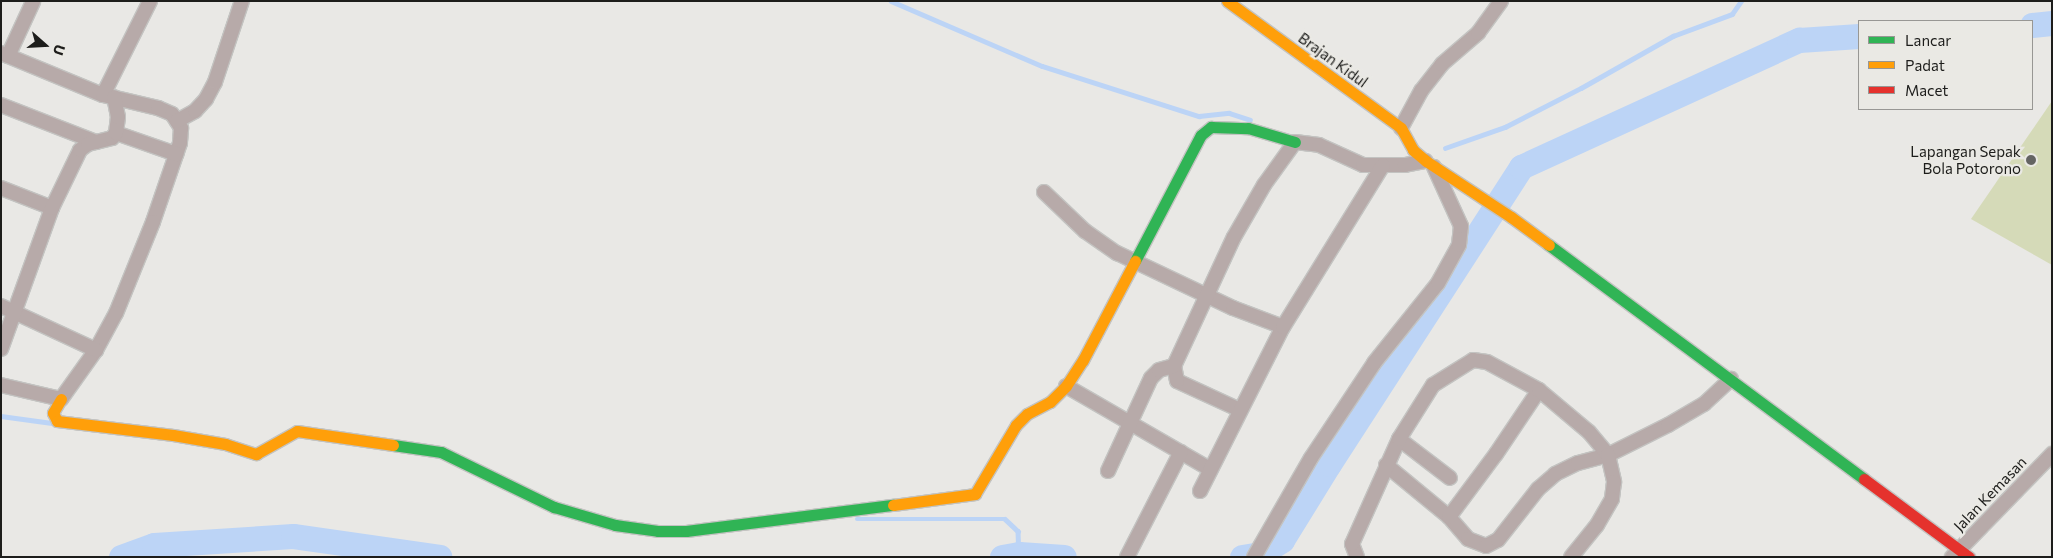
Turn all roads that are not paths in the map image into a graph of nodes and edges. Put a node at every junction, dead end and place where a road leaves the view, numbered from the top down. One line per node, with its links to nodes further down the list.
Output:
1 (150, 1): 7 (street)
2 (242, 1): 9 (street)
3 (1227, 1): 10 (street, Brajan Kidul)
4 (1502, 1): 10 (street)
5 (33, 2): 6 (street)
6 (5, 54): 7 (street)
7 (108, 96): 9 (street); 11 (street)
8 (1, 105): 12 (street)
9 (177, 120): 14 (street)
10 (1401, 128): 15 (street, Brajan Kidul)
11 (116, 133): 12 (street); 14 (street)
12 (96, 142): 19 (street)
13 (1295, 142): 16 (street); 20 (street); 21 (street)
14 (176, 154): 26 (street)
15 (1430, 164): 16 (street); 28 (street); 47 (street)
16 (1383, 165): 24 (street)
17 (1, 188): 19 (street)
18 (1044, 192): 20 (street)
19 (52, 208): 23 (street)
20 (1135, 261): 21 (street); 30 (street)
21 (1206, 296): 24 (street); 27 (street)
22 (1, 306): 23 (street)
23 (16, 312): 25 (street); 26 (street)
24 (1282, 327): 33 (street)
25 (1, 349)
26 (96, 350): 32 (street)
27 (1174, 366): 33 (street); 34 (street)
28 (1731, 379): 38 (street); 45 (street)
29 (1, 385): 32 (street)
30 (1066, 386): 32 (street); 34 (street)
31 (1539, 390): 35 (street); 38 (street); 44 (street)
32 (61, 399)
33 (1240, 410): 40 (street)
34 (1130, 424): 36 (street); 41 (street)
35 (1400, 439): 39 (street); 42 (street)
36 (1182, 452): 40 (street); 46 (street)
37 (2052, 454): 45 (street, Jalan Kemasan)
38 (1608, 455): 44 (street); 49 (street)
39 (1386, 465): 44 (street); 48 (street)
40 (1210, 469): 43 (street)
41 (1108, 471)
42 (1450, 478)
43 (1200, 490)
44 (1449, 517)
45 (1960, 554)
46 (1127, 557)
47 (1254, 557)
48 (1357, 557)
49 (1571, 557)

